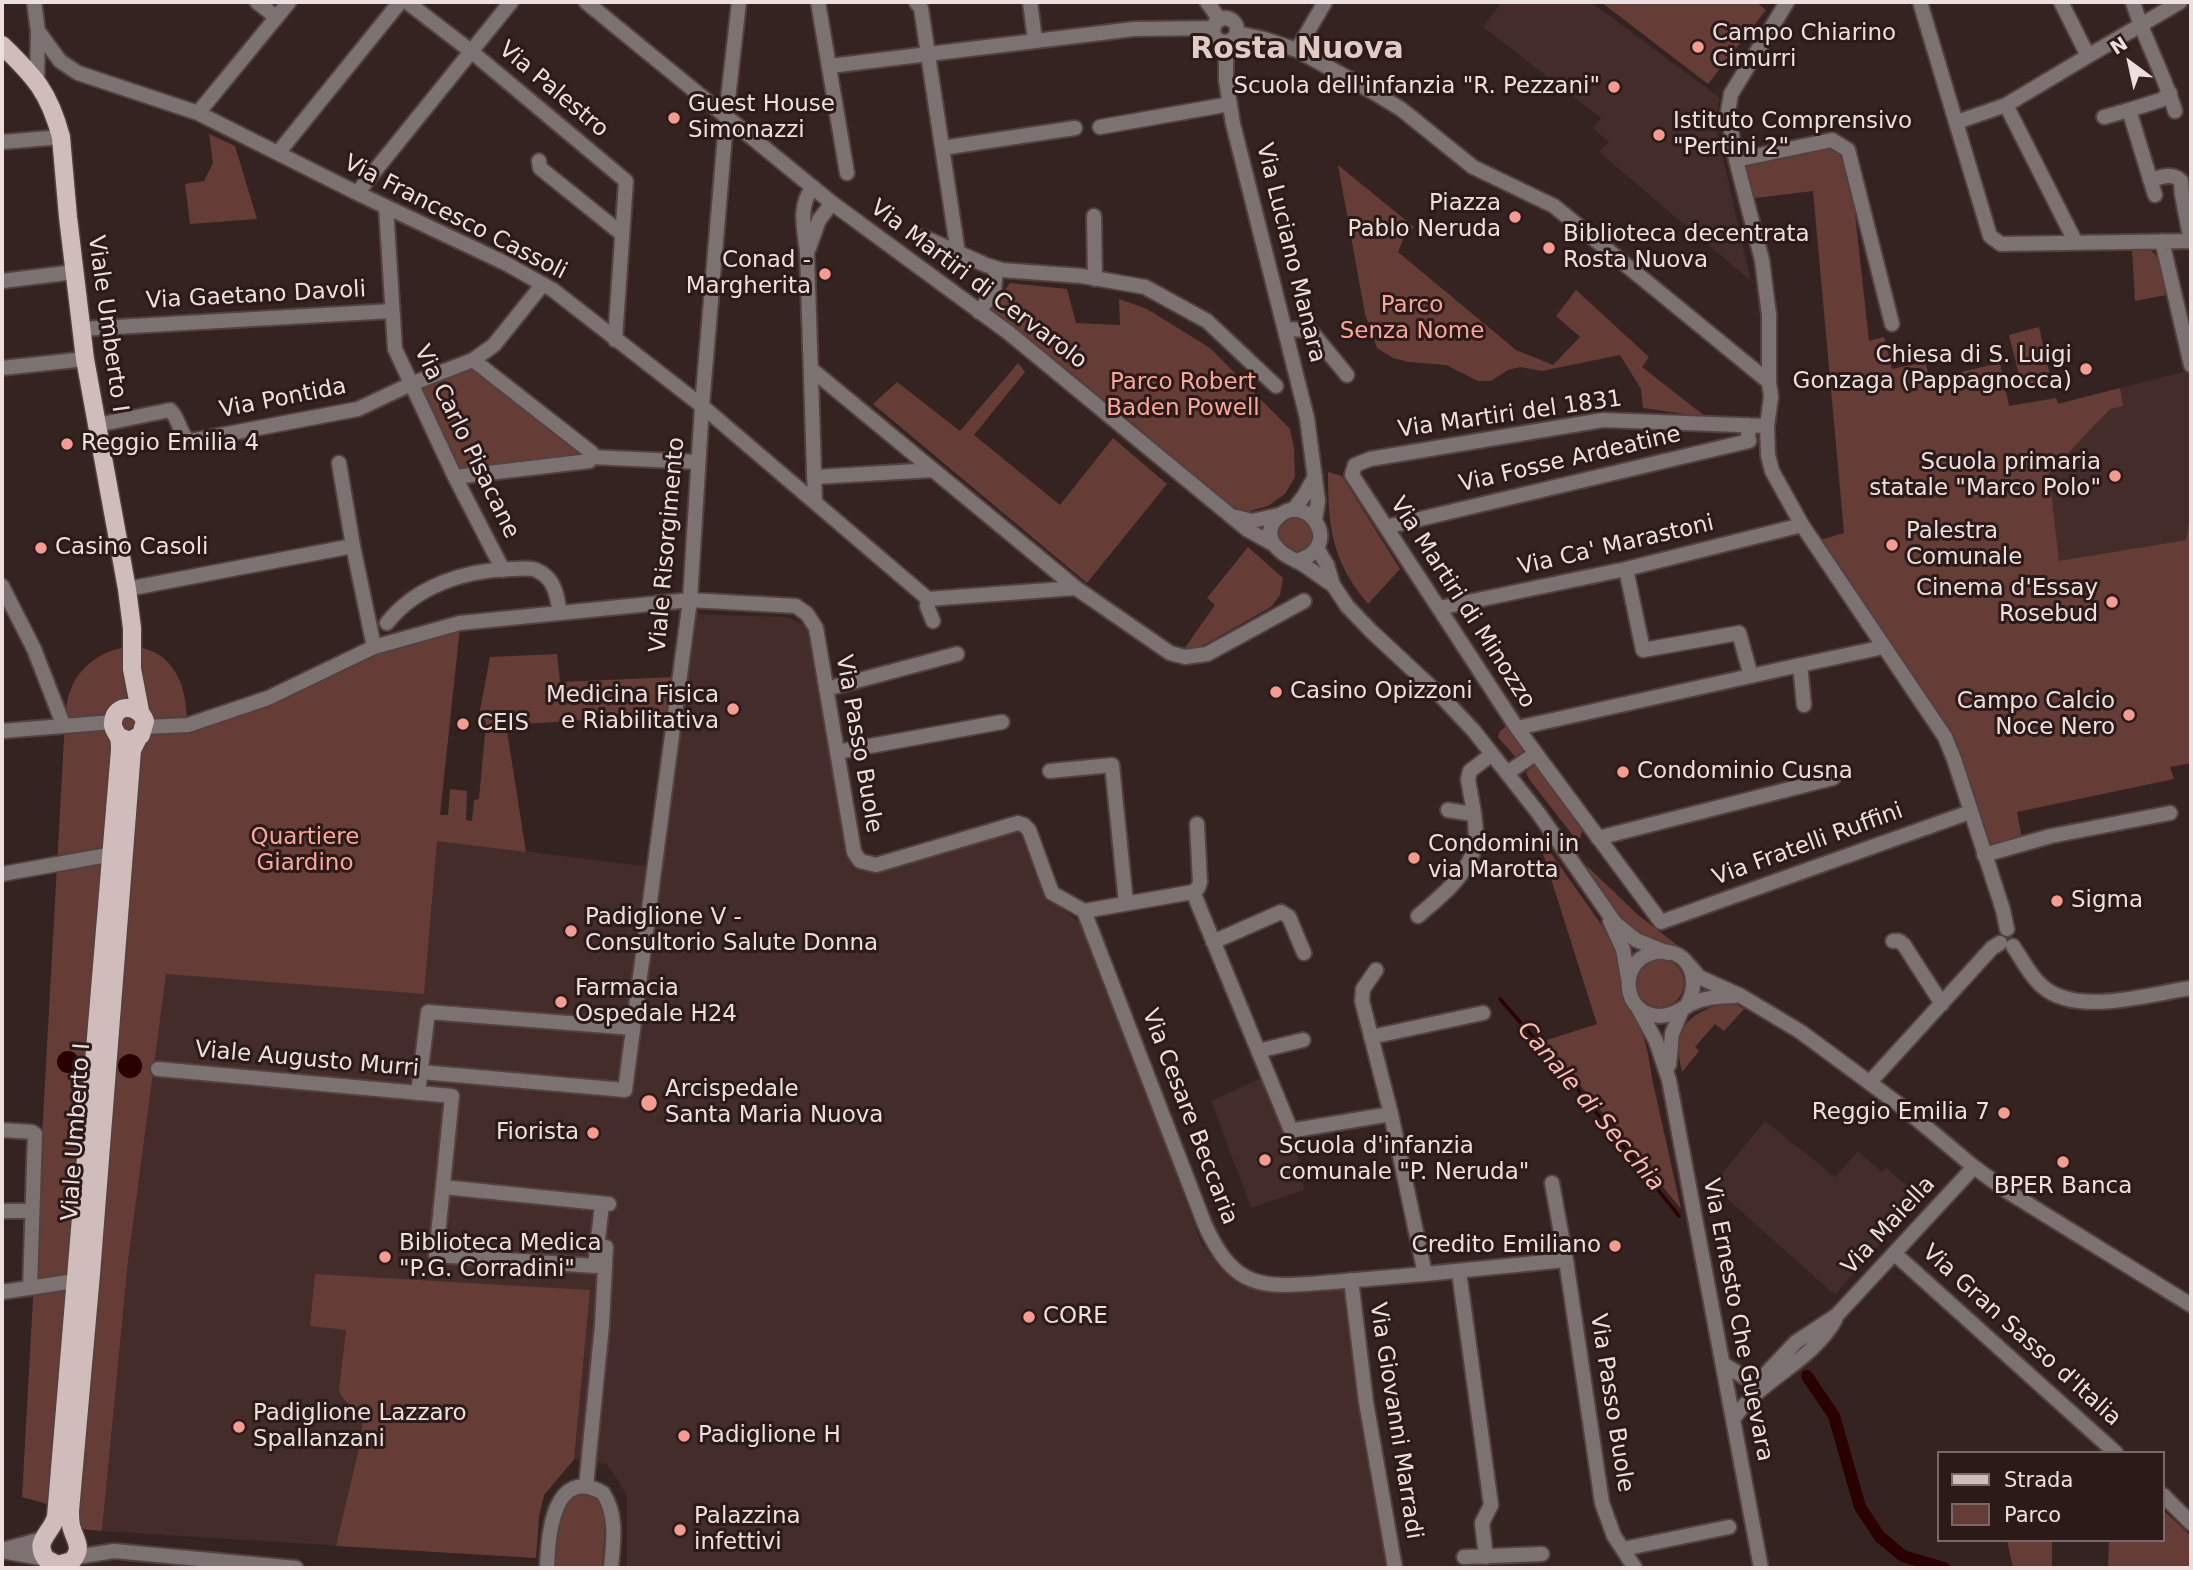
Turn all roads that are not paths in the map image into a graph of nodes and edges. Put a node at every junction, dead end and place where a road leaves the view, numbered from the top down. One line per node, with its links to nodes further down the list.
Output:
1 (34, 2): 23 (street, Via Francesco Cassoli)
2 (257, 2): 20 (street)
3 (289, 2): 20 (street)
4 (400, 2): 47 (street)
5 (407, 2): 28 (street, Via Palestro)
6 (511, 2): 28 (street)
7 (586, 2): 40 (street, Via Martiri di Cervarolo)
8 (739, 2): 40 (street, Viale Risorgimento)
9 (818, 2): 31 (street)
10 (1030, 2): 25 (street)
11 (1207, 2): 21 (street)
12 (1325, 2): 27 (street)
13 (1787, 2): 48 (street)
14 (1920, 2): 41 (street)
15 (2060, 2): 30 (street)
16 (2133, 2): 22 (street)
17 (2180, 2): 19 (street)
18 (921, 4): 29 (street)
19 (2159, 7): 22 (street)
20 (276, 17): 38 (street)
21 (1217, 24): 24 (street); 24 (street); 25 (street)
22 (2140, 25): 30 (street); 33 (street)
23 (38, 32): 32 (street, Via Francesco Cassoli); 38 (street, Via Francesco Cassoli)
24 (1231, 37): 27 (street); 34 (street, Via Luciano Manara)
25 (1035, 40): 29 (street)
26 (2, 45): 32 (main road, Viale Umberto I)
27 (1297, 50): 81 (street)
28 (472, 52): 53 (street); 58 (street, Via Palestro)
29 (928, 54): 31 (street); 46 (street)
30 (2088, 55): 35 (street)
31 (830, 66): 50 (street)
32 (37, 81): 44 (main road, Viale Umberto I)
33 (2170, 93): 36 (street); 37 (street)
34 (1230, 104): 42 (street); 73 (street, Via Luciano Manara)
35 (2006, 105): 41 (street); 61 (street)
36 (2129, 110): 39 (street); 51 (street)
37 (2175, 111)
38 (198, 113): 47 (street, Via Francesco Cassoli)
39 (2104, 117)
40 (727, 118): 52 (street, Via Martiri di Cervarolo); 84 (street, Viale Risorgimento)
41 (1957, 122): 61 (street)
42 (1100, 127)
43 (1075, 128): 46 (street)
44 (61, 137): 45 (street); 65 (main road, Viale Umberto I)
45 (2, 142)
46 (942, 148): 63 (street)
47 (278, 153): 53 (street, Via Francesco Cassoli)
48 (1736, 160): 71 (street); 81 (street)
49 (539, 161): 58 (street)
50 (847, 173)
51 (2150, 180): 54 (street); 60 (street)
52 (813, 187): 55 (street, Via Martiri di Cervarolo); 62 (street)
53 (357, 193): 56 (street, Via Francesco Cassoli)
54 (2155, 195)
55 (832, 203): 62 (street); 70 (street, Via Martiri di Cervarolo)
56 (386, 207): 68 (street, Via Francesco Cassoli); 69 (street, Via Carlo Pisacane)
57 (1094, 216): 66 (street)
58 (622, 234): 74 (street, Via Palestro)
59 (923, 237): 63 (street)
60 (2162, 241): 61 (street); 77 (street)
61 (2076, 243)
62 (807, 253): 79 (street)
63 (958, 253): 64 (street)
64 (996, 268): 66 (street); 70 (street)
65 (74, 272): 67 (street); 72 (main road, Viale Umberto I)
66 (1096, 279): 83 (street)
67 (2, 281)
68 (543, 284): 74 (street, Via Francesco Cassoli); 76 (street)
69 (392, 311): 72 (street, Via Gaetano Davoli); 82 (street, Via Carlo Pisacane)
70 (979, 312): 98 (street, Via Martiri di Cervarolo)
71 (1892, 324)
72 (81, 329): 75 (main road, Viale Umberto I)
73 (1286, 329): 80 (street); 92 (street, Via Luciano Manara)
74 (615, 340): 84 (street, Via Francesco Cassoli)
75 (85, 359): 78 (street); 85 (main road, Viale Umberto I)
76 (473, 360): 82 (street); 88 (street)
77 (2191, 365)
78 (2, 368)
79 (811, 369): 91 (street); 95 (street)
80 (1348, 375)
81 (1769, 382): 87 (street)
82 (411, 384): 85 (street, Via Pontida); 94 (street, Via Carlo Pisacane)
83 (1276, 386)
84 (702, 406): 89 (street, Viale Risorgimento); 96 (street, Via Francesco Cassoli)
85 (97, 425): 111 (main road, Viale Umberto I)
86 (1747, 425): 87 (street, Via Martiri del 1831); 93 (street, Via Martiri del 1831); 101 (street, Via Fosse Ardeatine)
87 (1767, 426): 100 (street)
88 (591, 457): 89 (street); 94 (street)
89 (698, 462): 113 (street, Viale Risorgimento)
90 (339, 463): 103 (street)
91 (933, 470): 95 (street); 110 (street)
92 (1316, 475): 97 (street); 99 (street, Via Luciano Manara)
93 (1352, 475): 101 (street, Via Martiri di Minozzo)
94 (455, 477): 107 (street, Via Carlo Pisacane)
95 (815, 477): 96 (street)
96 (815, 502): 112 (street, Via Francesco Cassoli)
97 (1286, 512): 98 (street); 99 (street); 102 (street)
98 (1233, 516): 102 (street, Via Martiri di Cervarolo)
99 (1315, 520): 104 (street, Via Martiri di Cervarolo)
100 (1802, 525): 106 (street, Via Ca' Marastoni); 120 (street)
101 (1386, 527): 115 (street, Via Martiri di Minozzo)
102 (1273, 544): 105 (street, Via Martiri di Cervarolo)
103 (353, 546): 111 (street); 119 (street)
104 (1317, 548): 105 (street); 108 (street, Via Martiri di Cervarolo)
105 (1296, 561): 108 (street, Via Martiri di Cervarolo)
106 (1626, 569): 115 (street, Via Ca' Marastoni); 124 (street)
107 (503, 570): 116 (street); 118 (street)
108 (1333, 585): 134 (street, Via Martiri di Cervarolo)
109 (2, 586): 129 (street)
110 (1076, 588): 112 (street); 114 (street)
111 (127, 589): 123 (main road, Viale Umberto I)
112 (928, 598): 117 (street)
113 (690, 600): 116 (street, Via Passo Buole); 125 (street, Via Passo Buole); 168 (street, Viale Risorgimento)
114 (1304, 601)
115 (1439, 608): 131 (street, Via Martiri di Minozzo)
116 (559, 612): 119 (street, Via Passo Buole)
117 (933, 621)
118 (387, 623)
119 (374, 647): 130 (street, Via Passo Buole)
120 (1884, 647): 122 (street); 140 (street)
121 (957, 654): 125 (street)
122 (1800, 665): 124 (street); 126 (street)
123 (132, 669): 128 (main road, Viale Umberto I); 130 (main road, Viale Umberto I)
124 (1751, 676): 131 (street)
125 (826, 689): 133 (street, Via Passo Buole)
126 (1804, 705)
127 (1002, 722): 133 (street)
128 (117, 723): 129 (street); 130 (main road); 130 (main road); 145 (main road, Viale Umberto I)
129 (63, 724): 132 (street)
130 (141, 726): 204 (main road, Viale Umberto I)
131 (1517, 728): 135 (street, Via Martiri di Minozzo)
132 (2, 731)
133 (837, 752): 151 (street, Via Passo Buole)
134 (1492, 754): 137 (street, Via Martiri di Cervarolo); 142 (street)
135 (1535, 754): 137 (street); 144 (street, Via Martiri di Minozzo)
136 (1050, 771): 149 (street)
137 (1507, 773): 150 (street, Via Martiri di Cervarolo)
138 (1833, 778): 144 (street)
139 (1448, 810): 142 (street)
140 (1970, 812): 146 (street); 153 (street, Via Fratelli Ruffini)
141 (2170, 813): 146 (street)
142 (1472, 814): 152 (street)
143 (1197, 824): 148 (street)
144 (1598, 838): 153 (street, Via Martiri di Minozzo)
145 (113, 854): 147 (street); 191 (main road, Viale Umberto I)
146 (1984, 855): 156 (street)
147 (2, 874)
148 (1193, 892): 149 (street); 155 (street)
149 (1126, 903): 151 (street)
150 (1603, 907): 158 (street, Via Martiri di Cervarolo); 161 (street, Via Martiri di Cervarolo)
151 (1084, 911): 190 (street, Via Cesare Beccaria)
152 (1418, 916)
153 (1661, 922)
154 (1893, 941): 164 (street)
155 (1213, 942): 157 (street); 171 (street)
156 (2007, 944): 162 (street); 164 (street)
157 (1304, 953)
158 (1668, 953): 159 (street, Via Martiri di Cervarolo); 161 (street)
159 (1689, 965): 163 (street, Via Martiri di Cervarolo); 166 (street)
160 (1376, 970): 169 (street)
161 (1628, 981): 165 (street, Via Martiri di Cervarolo)
162 (2191, 988)
163 (1741, 996): 166 (street); 175 (street, Via Martiri di Cervarolo)
164 (1942, 1004): 175 (street)
165 (1639, 1008): 166 (street); 174 (street, Via Ernesto Che Guevara)
166 (1683, 1009): 174 (street, Via Ernesto Che Guevara)
167 (1483, 1013): 169 (street)
168 (633, 1028): 173 (street); 176 (street, Viale Risorgimento)
169 (1371, 1037): 178 (street)
170 (1303, 1040): 171 (street)
171 (1258, 1051): 178 (street)
172 (158, 1069): 177 (street, Viale Augusto Murri)
173 (421, 1072): 176 (street, Viale Augusto Murri); 177 (street)
174 (1669, 1080): 196 (street, Via Ernesto Che Guevara)
175 (1870, 1082): 180 (street, Via Martiri di Cervarolo)
176 (625, 1090)
177 (418, 1093): 182 (street, Viale Augusto Murri)
178 (1391, 1114): 189 (street)
179 (2, 1130): 184 (street)
180 (1974, 1167): 185 (street, Via Maiella); 194 (street, Via Martiri di Cervarolo)
181 (1552, 1183): 187 (street, Via Passo Buole)
182 (443, 1187): 186 (street); 186 (street)
183 (2, 1211): 184 (street)
184 (32, 1211): 192 (street)
185 (1895, 1254): 195 (street, Via Maiella); 198 (street, Via Gran Sasso d'Italia)
186 (600, 1260): 199 (street)
187 (1566, 1260): 188 (street); 205 (street, Via Passo Buole)
188 (1459, 1272): 189 (street); 210 (street)
189 (1425, 1275): 190 (street, Via Cesare Beccaria)
190 (1351, 1280): 216 (street, Via Giovanni Marradi)
191 (75, 1281): 192 (street); 203 (main road, Viale Umberto I)
192 (30, 1289): 193 (street)
193 (2, 1292)
194 (2191, 1305)
195 (1837, 1315): 196 (street, Via Maiella); 197 (street, Via Maiella)
196 (1723, 1364): 197 (street, Via Ernesto Che Guevara)
197 (1734, 1418): 218 (street, Via Ernesto Che Guevara)
198 (2114, 1451)
199 (586, 1486): 214 (street); 215 (street)
200 (2165, 1497): 201 (street)
201 (2191, 1522)
202 (1729, 1527): 205 (street)
203 (46, 1534): 204 (main road); 206 (street); 211 (main road, Viale Umberto I)
204 (74, 1534): 207 (street); 212 (main road, Viale Umberto I)
205 (1623, 1549): 217 (street, Via Passo Buole)
206 (2, 1550): 211 (street)
207 (114, 1552): 212 (street); 213 (street)
208 (1542, 1554): 210 (street)
209 (1464, 1557): 210 (street)
210 (1486, 1557)
211 (47, 1563): 212 (main road)
212 (69, 1563)
213 (296, 1568)
214 (547, 1568)
215 (611, 1568)
216 (1395, 1568)
217 (1635, 1568)
218 (1761, 1568)

